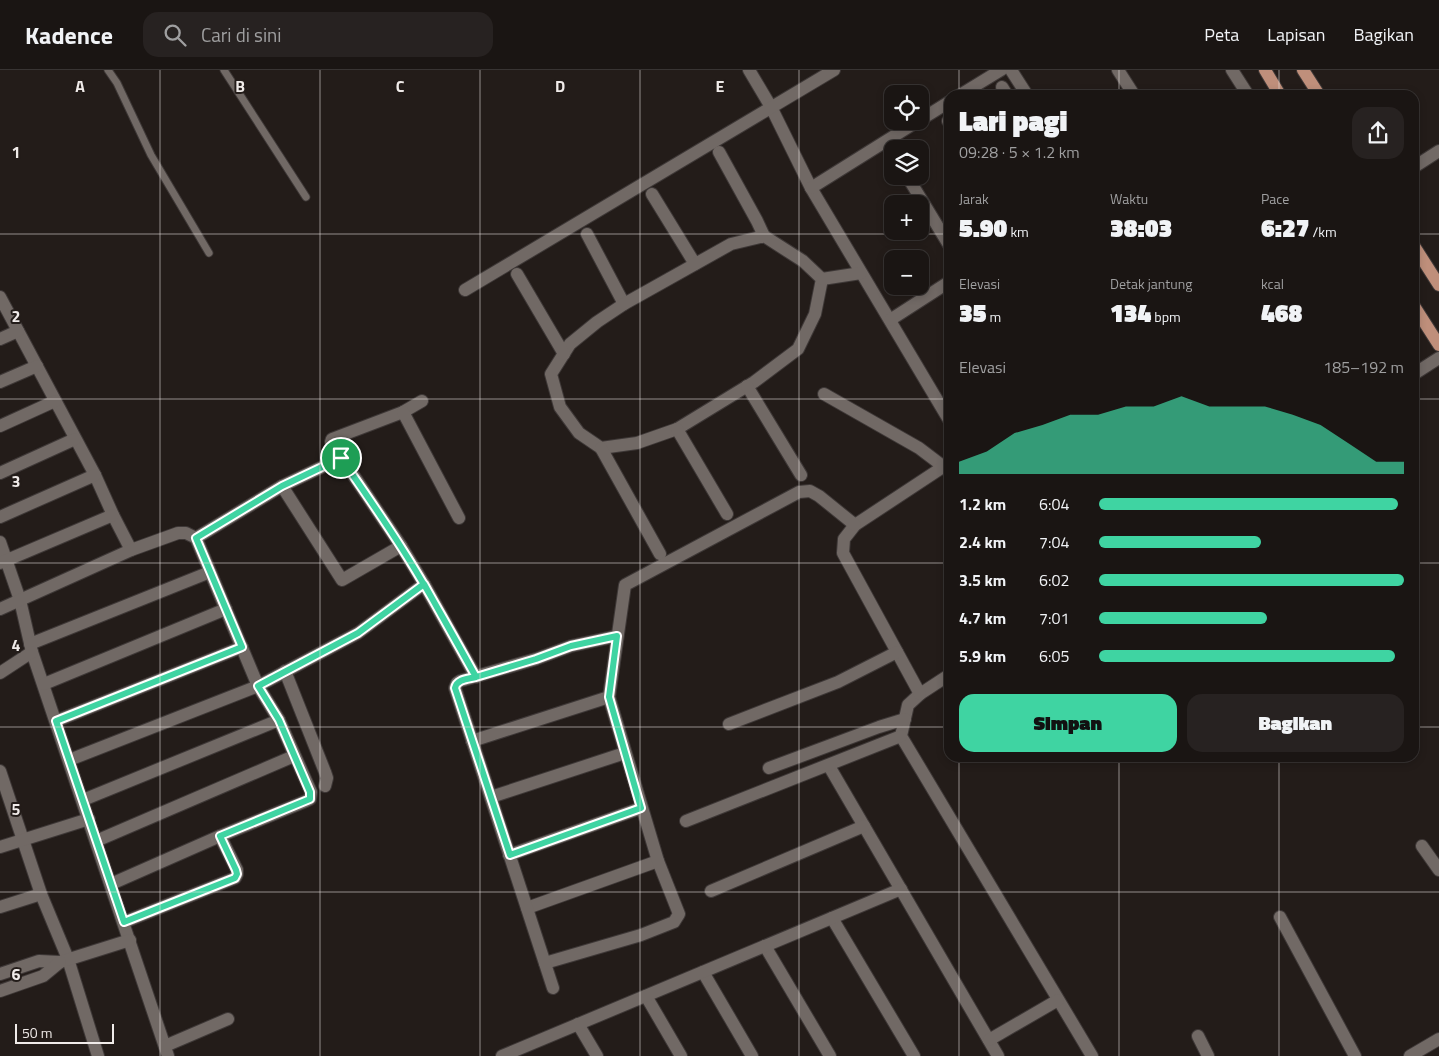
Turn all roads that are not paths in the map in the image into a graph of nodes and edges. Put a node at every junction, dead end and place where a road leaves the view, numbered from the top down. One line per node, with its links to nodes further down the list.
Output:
1 (108, 70): 31 (lane)
2 (224, 70): 27 (lane)
3 (749, 70): 18 (street)
4 (834, 70): 18 (street)
5 (1000, 70): 11 (street)
6 (1011, 70): 12 (street)
7 (1118, 70): 13 (street)
8 (1232, 70): 14 (street)
9 (1265, 70): 15 (main road)
10 (1303, 70): 16 (main road)
11 (968, 90)
12 (1024, 90)
13 (1131, 90)
14 (1245, 90)
15 (1277, 90)
16 (1316, 90)
17 (944, 105): 19 (street)
18 (771, 107): 25 (street); 39 (street)
19 (929, 115)
20 (904, 130): 25 (street)
21 (1439, 151): 23 (street)
22 (719, 152): 29 (street)
23 (1419, 164)
24 (913, 185): 30 (street)
25 (811, 188): 34 (street)
26 (652, 194): 33 (street)
27 (306, 197)
28 (586, 234): 41 (street)
29 (764, 236): 33 (street); 36 (street)
30 (944, 237)
31 (209, 253)
32 (1419, 254): 38 (main road)
33 (695, 264): 41 (street)
34 (861, 273): 36 (street); 43 (street)
35 (517, 274): 47 (street)
36 (822, 279): 52 (street)
37 (944, 285): 43 (street)
38 (1439, 285)
39 (465, 290)
40 (0, 297): 44 (street)
41 (624, 304): 47 (street)
42 (1419, 314): 46 (main road)
43 (890, 320): 57 (street)
44 (18, 330): 45 (street); 49 (street)
45 (0, 339)
46 (1439, 345)
47 (564, 354): 61 (street)
48 (1439, 358): 50 (street)
49 (37, 366): 51 (street); 54 (street)
50 (1419, 367)
51 (0, 382)
52 (748, 386): 59 (street); 67 (street)
53 (824, 394): 63 (street)
54 (56, 401): 58 (street); 60 (street)
55 (422, 401): 56 (street)
56 (403, 412): 62 (street); 72 (street)
57 (944, 412)
58 (0, 426)
59 (677, 429): 61 (street); 69 (street)
60 (76, 439): 65 (street); 66 (street)
61 (600, 448): 78 (street)
62 (341, 458): 68 (street); 76 (street)
63 (944, 464)
64 (944, 466): 73 (street)
65 (0, 473)
66 (95, 475): 70 (street); 71 (street)
67 (801, 476)
68 (282, 486): 74 (street); 76 (street)
69 (727, 514)
70 (113, 515): 77 (street); 79 (street)
71 (0, 517)
72 (459, 518)
73 (855, 525): 85 (street); 88 (street)
74 (196, 538): 77 (street); 80 (street)
75 (0, 542): 79 (street)
76 (401, 546): 81 (street)
77 (131, 550): 82 (street)
78 (660, 554)
79 (3, 562): 82 (street)
80 (210, 572): 84 (street); 87 (street)
81 (424, 584): 89 (street); 91 (street)
82 (20, 600): 83 (street); 87 (street)
83 (0, 609)
84 (226, 609): 86 (street); 93 (street)
85 (617, 636): 91 (street); 96 (street)
86 (242, 647): 94 (street); 99 (street)
87 (31, 648): 90 (street); 93 (street)
88 (897, 652): 95 (street); 100 (street)
89 (285, 671): 94 (street); 109 (street)
90 (0, 673)
91 (476, 677): 102 (street)
92 (944, 678): 95 (street)
93 (44, 684): 99 (street)
94 (258, 686): 98 (street); 105 (street)
95 (920, 694): 97 (street)
96 (609, 697): 102 (street); 103 (street)
97 (904, 719): 101 (street); 107 (street)
98 (279, 720): 104 (street); 111 (street)
99 (56, 721): 105 (street)
100 (729, 724)
101 (901, 736): 106 (street); 142 (street)
102 (472, 741): 110 (street)
103 (624, 753): 110 (street); 112 (street)
104 (294, 756): 116 (street); 118 (street)
105 (69, 760): 111 (street)
106 (829, 766): 114 (street); 115 (street)
107 (769, 768)
108 (1, 777): 117 (street)
109 (325, 786)
110 (491, 797): 121 (street)
111 (83, 800): 113 (street)
112 (641, 808): 121 (street); 122 (street)
113 (89, 819): 117 (street); 118 (street)
114 (686, 821)
115 (864, 826): 125 (street); 126 (street)
116 (220, 836): 124 (street); 132 (street)
117 (23, 841): 120 (street); 127 (street)
118 (96, 841): 124 (street)
119 (1422, 846): 123 (street)
120 (0, 847)
121 (510, 855): 129 (street)
122 (658, 861): 129 (street); 136 (street)
123 (1439, 870)
124 (111, 884): 132 (street)
125 (901, 890): 131 (street); 147 (street)
126 (711, 892)
127 (41, 894): 128 (street); 135 (street)
128 (0, 907)
129 (527, 908): 136 (street)
130 (1280, 917): 159 (street)
131 (832, 918): 134 (street); 155 (street)
132 (124, 922): 133 (street)
133 (130, 940): 135 (street); 148 (street)
134 (765, 946): 137 (street); 154 (street)
135 (64, 960): 138 (street); 140 (street); 150 (street)
136 (545, 963): 139 (street)
137 (703, 972): 141 (street); 153 (street)
138 (0, 974)
139 (553, 988)
140 (0, 990)
141 (646, 996): 144 (street); 152 (street)
142 (1058, 1000): 147 (street); 157 (street)
143 (228, 1019): 148 (street)
144 (578, 1024): 149 (street); 151 (street)
145 (1198, 1036): 158 (street)
146 (1439, 1039): 160 (street)
147 (989, 1040): 156 (street)
148 (167, 1051)
149 (507, 1055)
150 (98, 1056)
151 (597, 1056)
152 (681, 1056)
153 (752, 1056)
154 (830, 1056)
155 (914, 1056)
156 (998, 1056)
157 (1092, 1056)
158 (1208, 1056)
159 (1354, 1056)
160 (1410, 1056)

